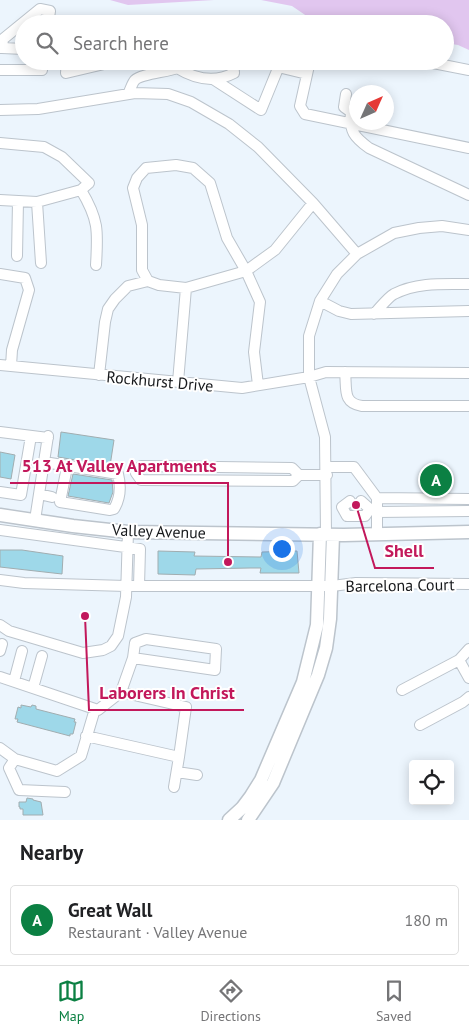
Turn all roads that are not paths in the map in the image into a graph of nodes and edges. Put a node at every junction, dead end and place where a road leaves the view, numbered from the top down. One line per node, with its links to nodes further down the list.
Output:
1 (33, 15): 2 (street)
2 (49, 15)
3 (15, 31): 4 (street)
4 (1, 43): 5 (street)
5 (15, 47)
6 (454, 67): 19 (street)
7 (0, 70): 8 (street)
8 (15, 70)
9 (15, 70): 10 (street)
10 (42, 70)
11 (66, 70): 12 (street)
12 (79, 70)
13 (170, 70): 22 (street)
14 (182, 70): 21 (street)
15 (234, 70): 21 (street)
16 (278, 70): 21 (street)
17 (296, 70): 20 (street)
18 (308, 70): 20 (street)
19 (469, 70)
20 (307, 74): 26 (street)
21 (213, 79)
22 (128, 94): 25 (street); 36 (street)
23 (346, 94): 24 (street)
24 (349, 109)
25 (0, 110)
26 (349, 123)
27 (353, 130): 32 (street)
28 (383, 130): 30 (street)
29 (0, 143): 31 (street)
30 (469, 148)
31 (81, 190): 35 (street); 41 (street)
32 (469, 195)
33 (0, 200): 34 (street)
34 (18, 201): 35 (street); 39 (street)
35 (37, 202): 40 (street)
36 (313, 203): 38 (street); 42 (street)
37 (469, 230): 38 (street)
38 (357, 254): 47 (street)
39 (17, 256)
40 (41, 263)
41 (96, 266)
42 (246, 271): 44 (street); 46 (street); 57 (street)
43 (0, 274): 51 (street)
44 (148, 281): 46 (street); 54 (street)
45 (469, 284): 49 (street)
46 (186, 288): 56 (street)
47 (320, 301): 49 (street); 55 (street)
48 (469, 312): 49 (street)
49 (374, 314)
50 (0, 365): 51 (street, Rockhurst Drive)
51 (11, 366): 54 (street, Rockhurst Drive)
52 (345, 372): 53 (street, Rockhurst Drive); 55 (street, Rockhurst Drive); 58 (street)
53 (469, 373)
54 (98, 375): 56 (street, Rockhurst Drive)
55 (309, 377): 57 (street, Rockhurst Drive); 63 (street)
56 (178, 382): 57 (street, Rockhurst Drive)
57 (258, 385)
58 (469, 406)
59 (0, 432): 60 (street)
60 (31, 436): 61 (street); 65 (street)
61 (44, 462): 62 (street); 66 (street)
62 (67, 467): 62 (street)
63 (327, 471): 64 (street); 68 (street); 70 (street)
64 (299, 475): 64 (street)
65 (0, 492)
66 (39, 494): 67 (street); 74 (street)
67 (52, 497)
68 (377, 498): 69 (street); 71 (street)
69 (469, 499)
70 (326, 507): 71 (street); 79 (street)
71 (369, 508): 72 (street); 78 (street)
72 (469, 510)
73 (0, 515): 74 (main road, Valley Avenue)
74 (35, 520): 76 (main road, Valley Avenue)
75 (0, 530): 80 (street)
76 (128, 532): 79 (main road, Valley Avenue); 80 (street)
77 (469, 532): 78 (main road, Valley Avenue)
78 (377, 534): 79 (main road, Valley Avenue)
79 (326, 535): 85 (main road)
80 (128, 547): 83 (street); 84 (street)
81 (0, 580): 83 (street, Barcelona Court)
82 (469, 584): 85 (street, Barcelona Court)
83 (126, 586): 84 (street, Barcelona Court); 86 (street)
84 (139, 586): 85 (street, Barcelona Court)
85 (325, 586): 109 (main road); 110 (main road)
86 (0, 625)
87 (469, 650): 91 (street)
88 (22, 651): 94 (street)
89 (42, 656): 95 (street)
90 (133, 658): 90 (street); 97 (street)
91 (459, 660): 93 (street); 96 (street)
92 (0, 677): 94 (street)
93 (469, 678)
94 (14, 682): 95 (street)
95 (33, 688): 99 (street)
96 (402, 690)
97 (121, 692): 99 (street); 103 (street)
98 (469, 697): 100 (street)
99 (94, 709): 101 (street)
100 (420, 724)
101 (86, 736): 103 (street); 104 (street)
102 (0, 748): 104 (street)
103 (179, 757): 105 (street)
104 (15, 759): 108 (street)
105 (177, 772): 106 (street); 107 (street)
106 (197, 775)
107 (174, 788)
108 (65, 792)
109 (229, 820)
110 (248, 820)

